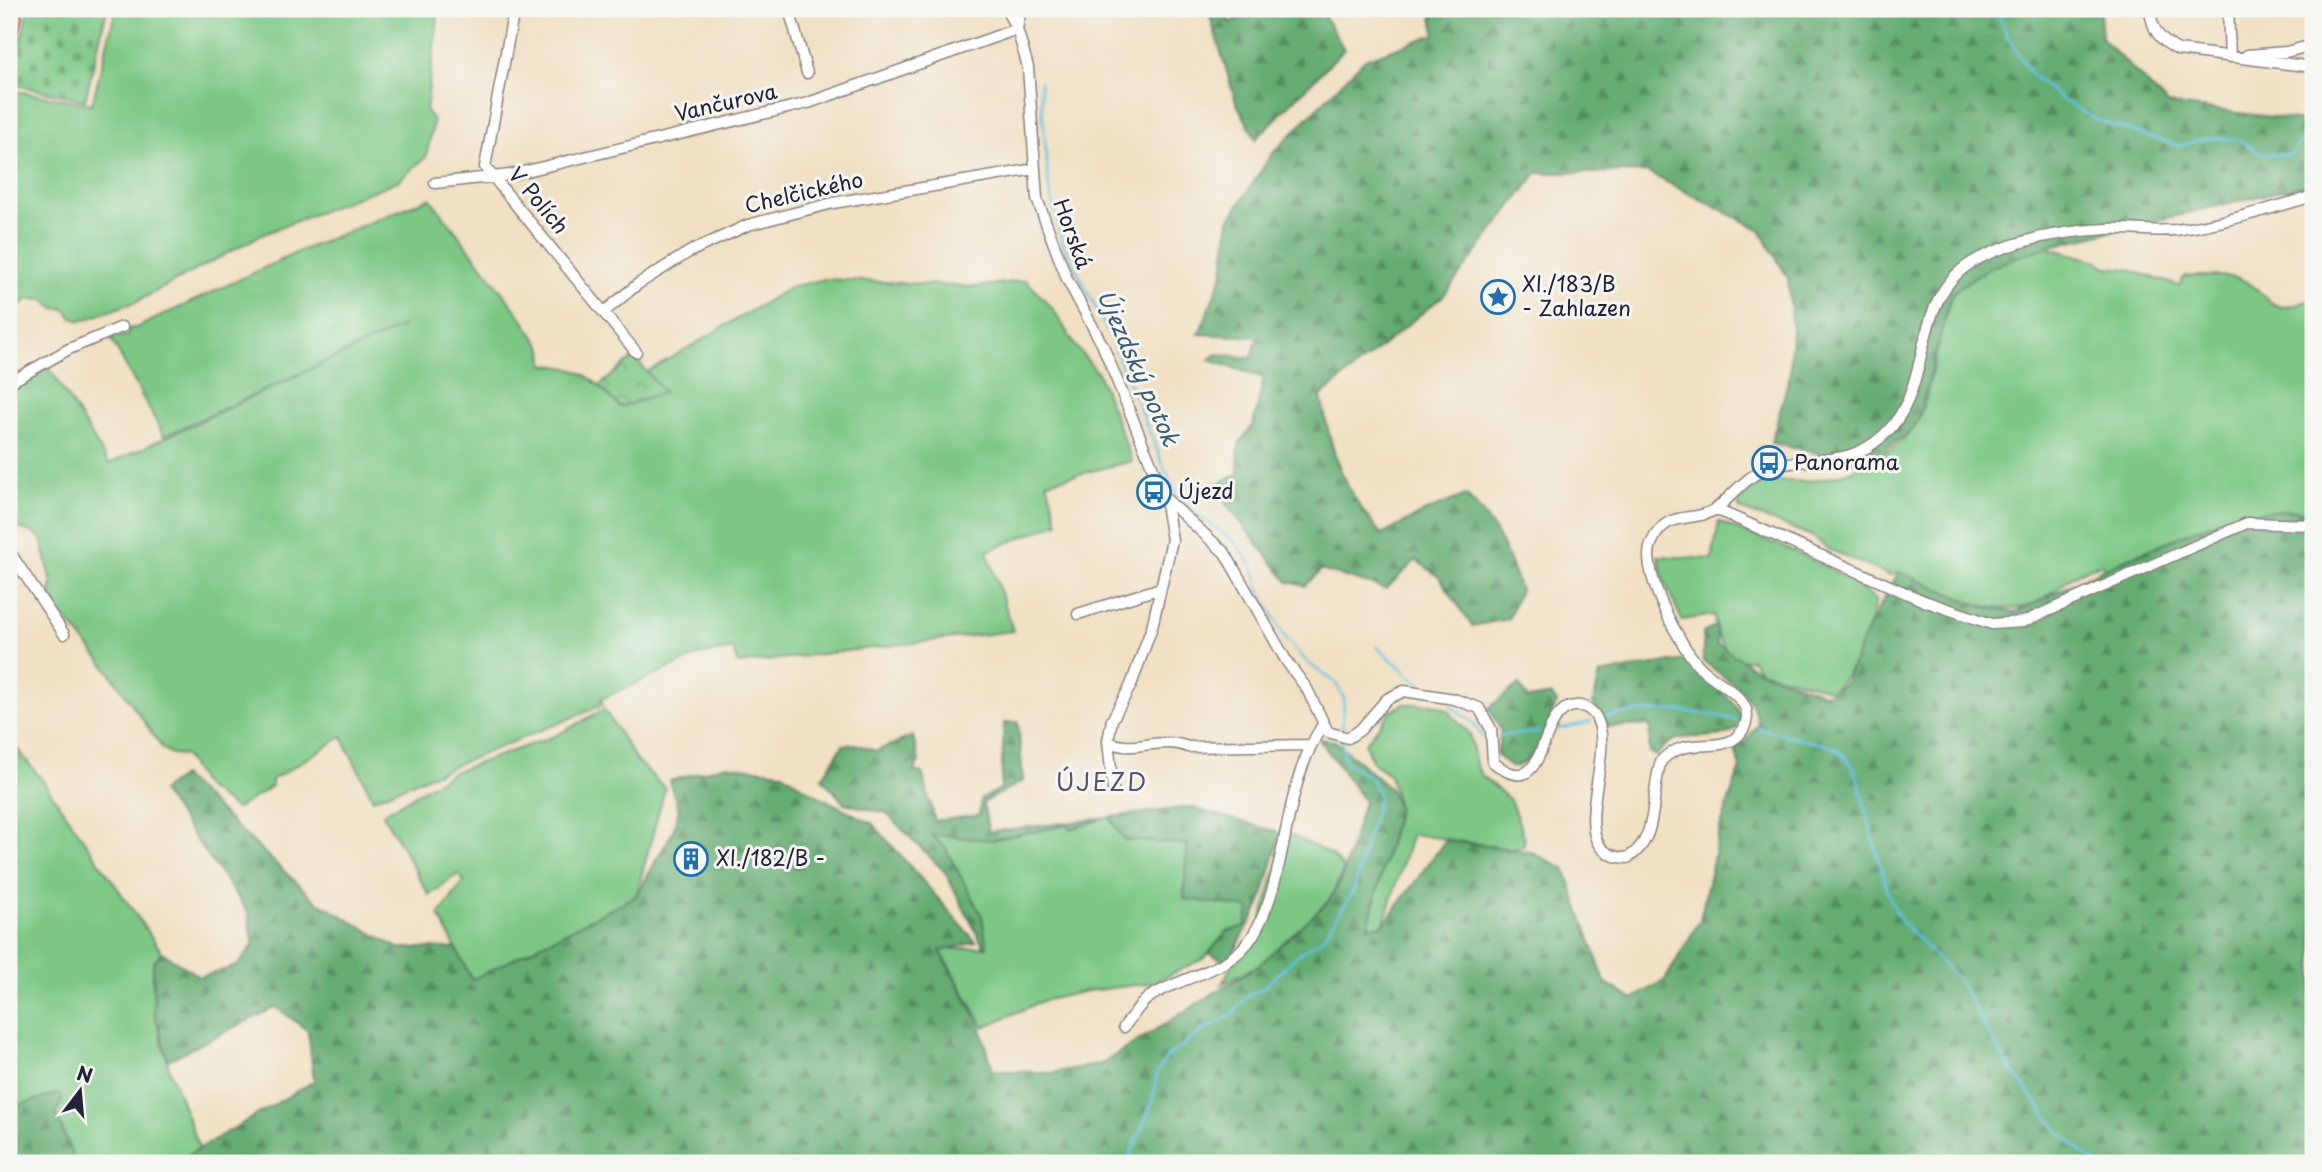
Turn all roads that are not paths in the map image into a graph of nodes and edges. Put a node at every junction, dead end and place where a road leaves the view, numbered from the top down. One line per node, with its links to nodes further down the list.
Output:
1 (15, 9): 9 (main road)
2 (514, 9): 15 (street, V Polích)
3 (789, 9): 13 (street)
4 (1006, 9): 8 (street, Horská)
5 (1021, 9): 8 (street)
6 (2150, 9): 11 (street)
7 (2228, 9): 11 (street)
8 (1017, 29): 14 (street, Horská); 15 (street, Vančurova)
9 (9, 38)
10 (2313, 45): 11 (street)
11 (2232, 57): 12 (street)
12 (2313, 68)
13 (807, 73)
14 (1035, 169): 18 (street, Chelčického); 22 (street, Horská)
15 (491, 175): 16 (street, Vančurova); 18 (street, V Polích)
16 (435, 183)
17 (2313, 196): 23 (street)
18 (604, 312): 20 (street, V Polích)
19 (122, 327): 21 (street)
20 (636, 352)
21 (9, 383)
22 (1165, 498): 26 (street); 29 (street)
23 (1715, 509): 24 (street); 29 (street)
24 (2313, 525)
25 (9, 551): 28 (street)
26 (1161, 588): 27 (street); 30 (street)
27 (1078, 614)
28 (64, 634)
29 (1322, 726): 31 (street)
30 (1108, 741): 31 (street); 32 (street)
31 (1310, 745): 33 (street)
32 (1113, 789)
33 (1124, 1027)

